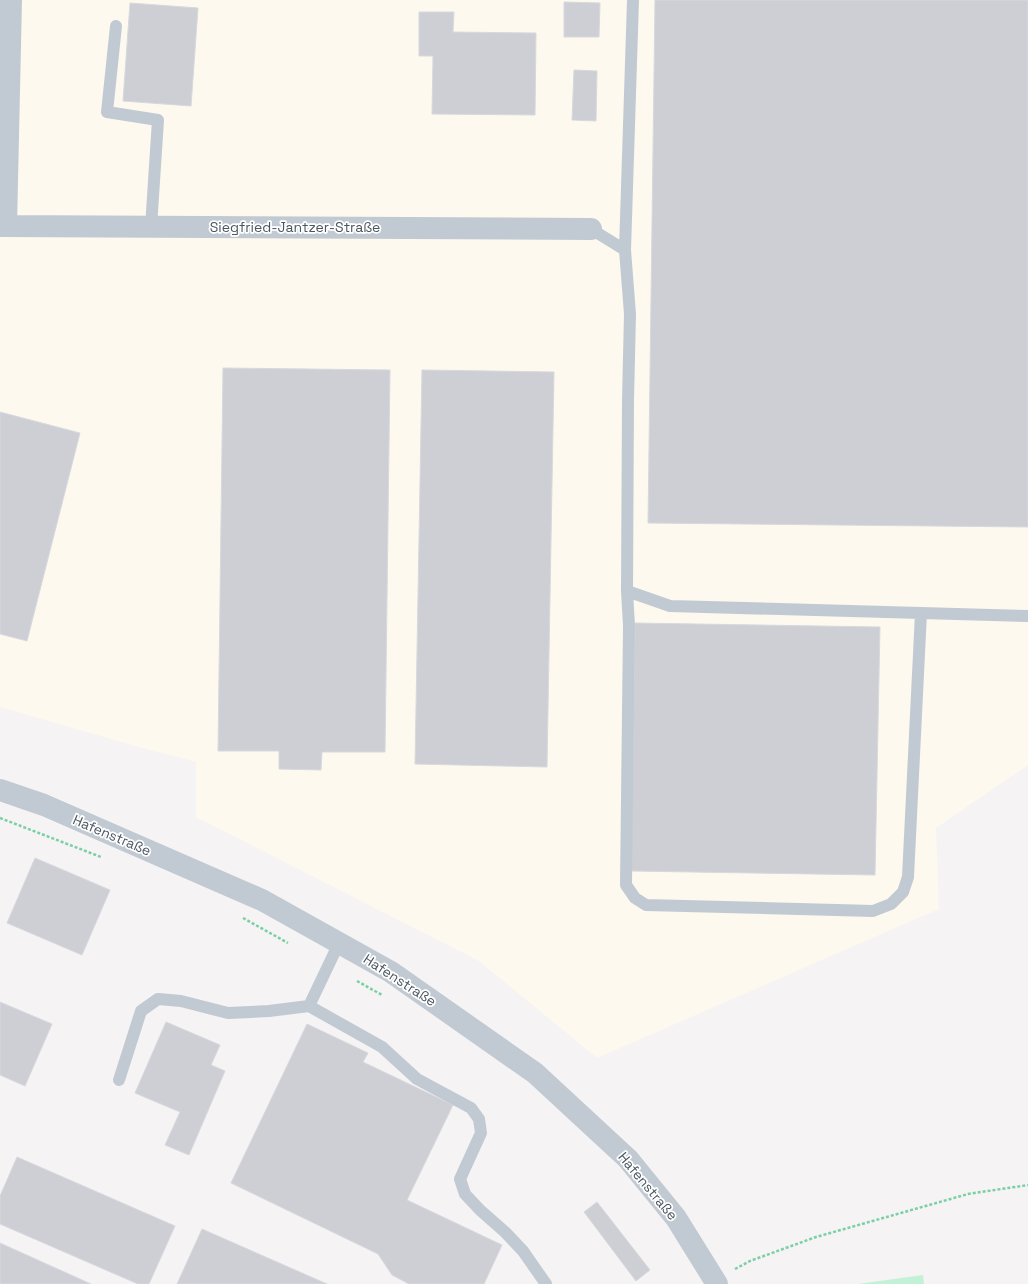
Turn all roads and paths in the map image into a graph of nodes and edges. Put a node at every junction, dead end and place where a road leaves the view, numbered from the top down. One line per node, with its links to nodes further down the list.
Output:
1 (11, 0): 4 (street)
2 (633, 0): 7 (lane)
3 (116, 26): 5 (lane)
4 (3, 226): 5 (street, Siegfried-Jantzer-Straße)
5 (151, 227): 6 (street, Siegfried-Jantzer-Straße)
6 (591, 229): 7 (lane)
7 (625, 250): 8 (lane)
8 (627, 590): 9 (lane); 9 (lane)
9 (921, 613): 10 (lane)
10 (1028, 616)
11 (0, 790): 15 (street, Hafenstraße)
12 (0, 818): 13 (path)
13 (107, 859)
14 (238, 916): 16 (path)
15 (339, 943): 17 (lane); 22 (street, Hafenstraße)
16 (292, 945)
17 (329, 965): 18 (path); 19 (lane)
18 (388, 999)
19 (309, 1006): 20 (lane); 23 (lane)
20 (118, 1080)
21 (1028, 1185): 22 (path)
22 (713, 1283)
23 (546, 1284)

